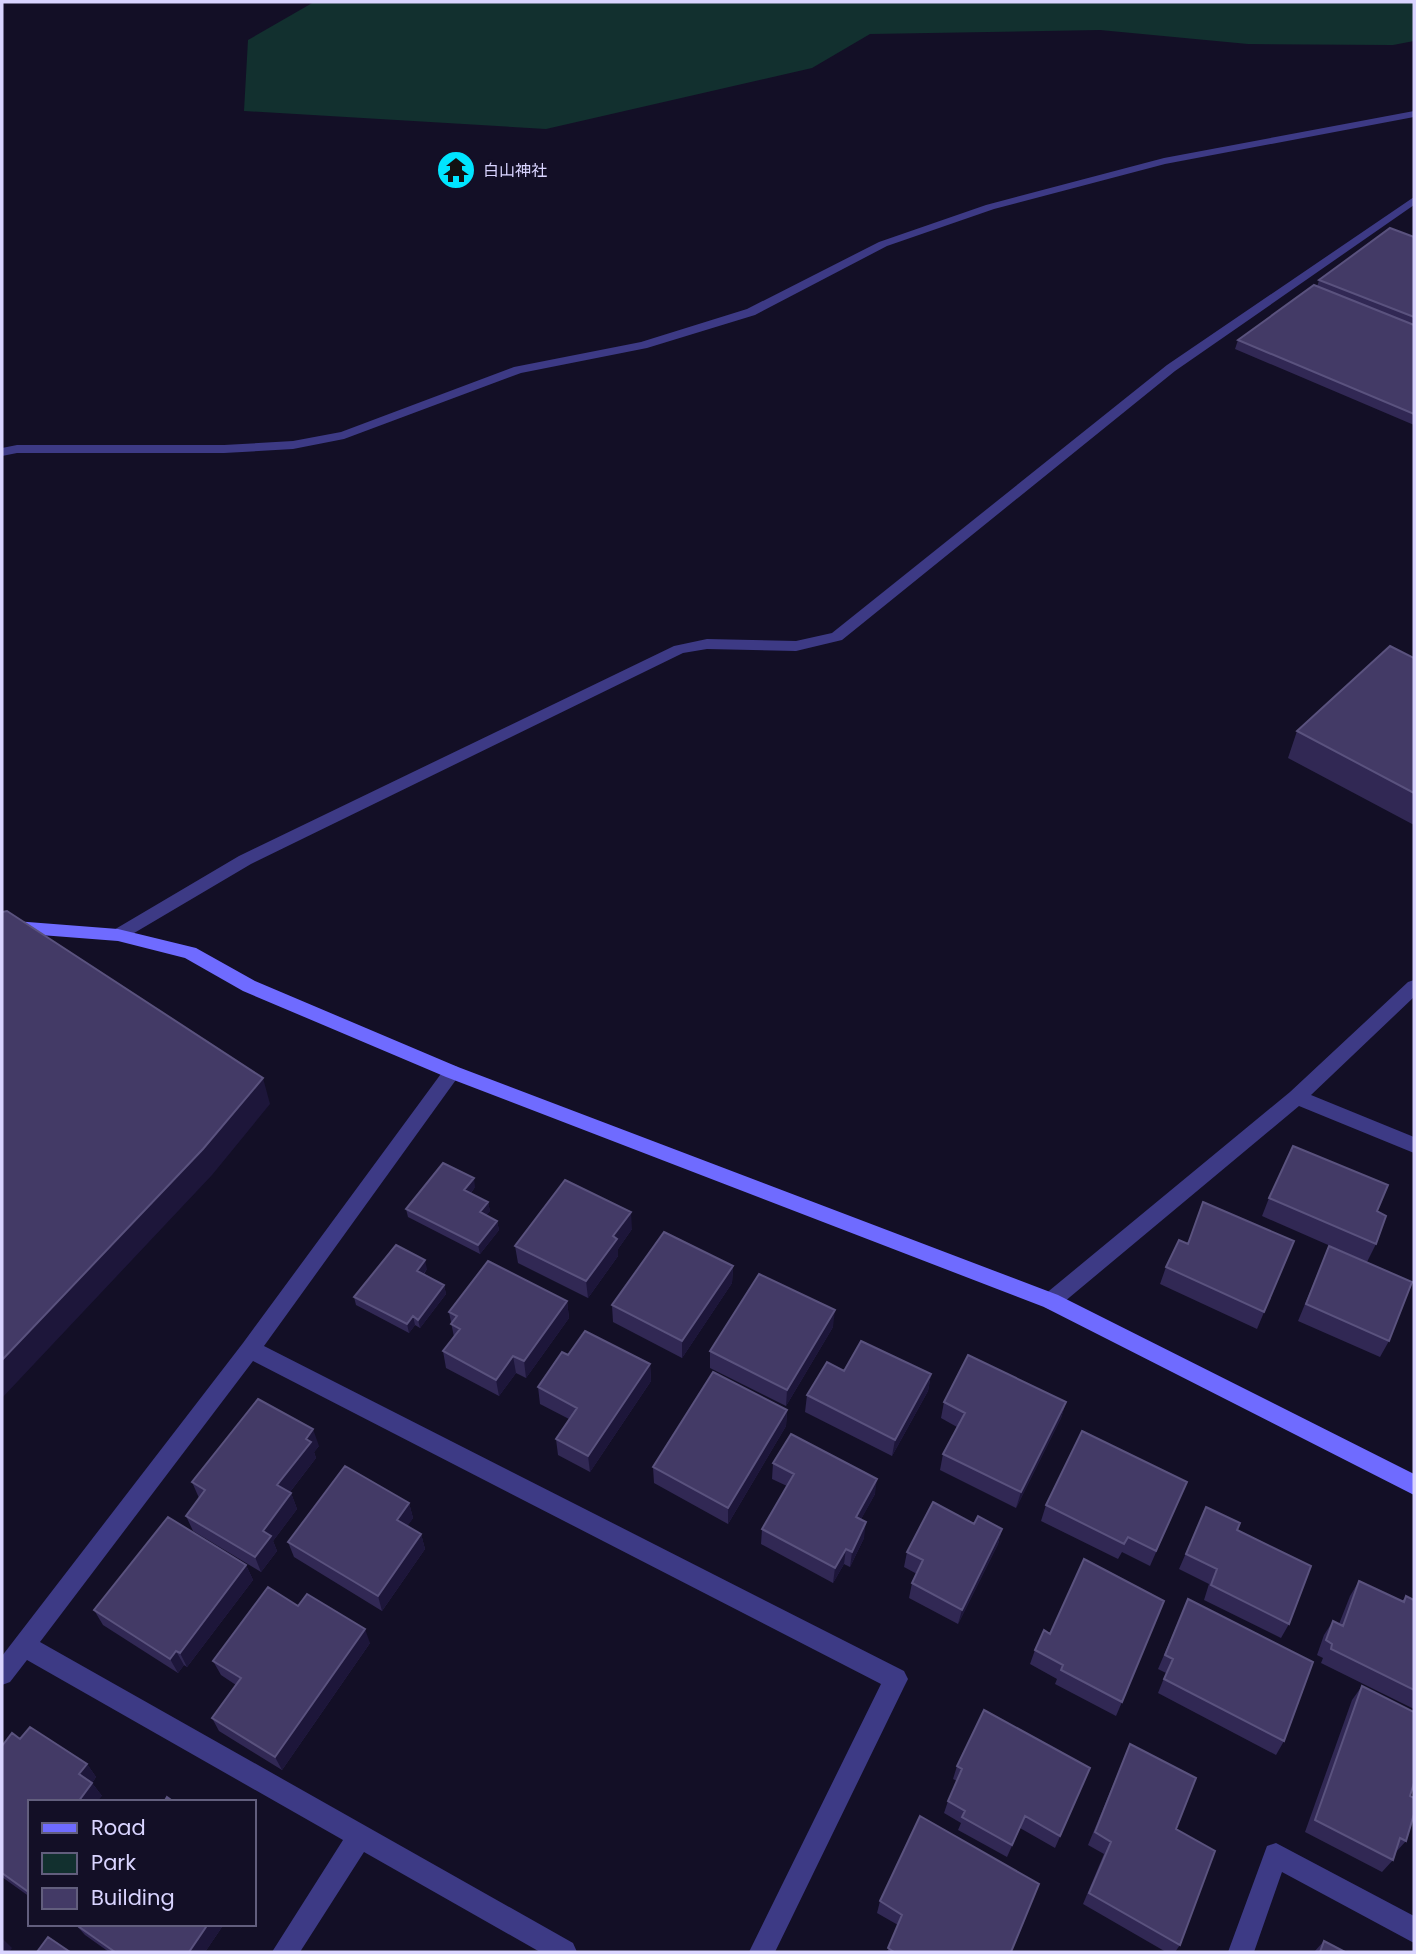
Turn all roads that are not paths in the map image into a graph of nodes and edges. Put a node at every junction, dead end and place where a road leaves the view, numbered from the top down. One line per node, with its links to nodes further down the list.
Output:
1 (1414, 114): 3 (street)
2 (1414, 200): 5 (street)
3 (2, 453)
4 (2, 926): 5 (street)
5 (118, 935): 7 (street)
6 (1414, 987): 8 (street)
7 (452, 1072): 10 (street); 11 (street)
8 (1297, 1097): 9 (street); 10 (street)
9 (1414, 1146)
10 (1051, 1301): 12 (street)
11 (250, 1349): 13 (street); 19 (street)
12 (1414, 1485)
13 (25, 1646): 14 (street); 15 (street)
14 (2, 1674)
15 (359, 1837): 17 (street); 18 (street)
16 (1414, 1930): 20 (street)
17 (285, 1952)
18 (564, 1952)
19 (762, 1952)
20 (1241, 1952)

